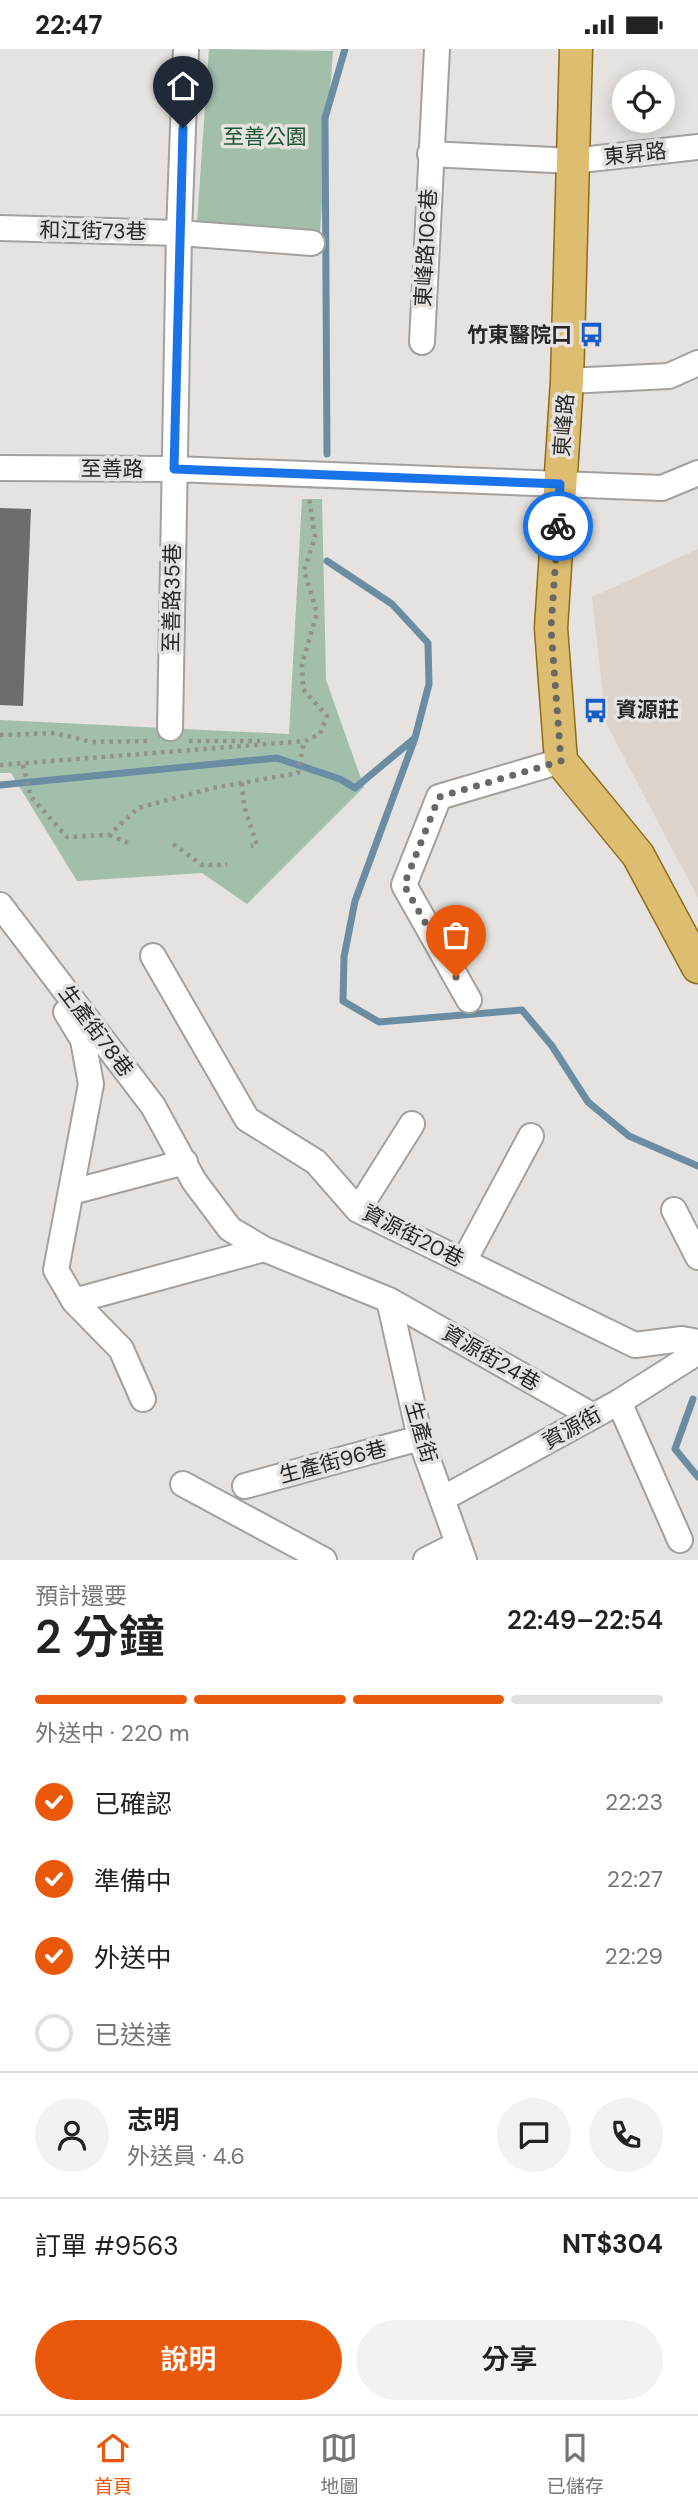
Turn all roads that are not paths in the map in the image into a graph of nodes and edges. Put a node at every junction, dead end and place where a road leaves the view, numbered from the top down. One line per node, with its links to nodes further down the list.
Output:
1 (186, 49): 8 (street, 至善路35巷)
2 (437, 49): 5 (street, 東峰路106巷)
3 (576, 49): 6 (main road, 東峰路)
4 (698, 147): 6 (street, 東昇路)
5 (430, 154): 6 (street); 10 (street, 東峰路106巷)
6 (572, 161): 12 (main road, 東峰路)
7 (0, 228): 8 (street, 和江街73巷)
8 (178, 233): 9 (street, 和江街73巷); 14 (street, 至善路35巷)
9 (312, 243)
10 (422, 342)
11 (698, 363): 12 (street)
12 (567, 380): 16 (main road, 東峰路)
13 (0, 468): 14 (street, 至善路)
14 (174, 469): 16 (street, 至善路); 17 (street, 至善路35巷)
15 (698, 473): 16 (street, 至善路)
16 (560, 484): 18 (main road, 東峰路)
17 (170, 737)
18 (561, 761): 21 (main road); 23 (street)
19 (0, 905): 26 (street, 生產街78巷)
20 (153, 955): 28 (street, 資源街20巷)
21 (698, 967)
22 (52, 990): 27 (street, 生產街78巷)
23 (469, 1000)
24 (412, 1124): 28 (street)
25 (531, 1136): 32 (street)
26 (185, 1162): 27 (street); 30 (street, 生產街78巷)
27 (72, 1192): 34 (street, 生產街78巷)
28 (358, 1210): 32 (street, 資源街20巷)
29 (674, 1210): 31 (street)
30 (264, 1249): 33 (street, 生產街78巷); 34 (street)
31 (698, 1257)
32 (464, 1261): 35 (street, 資源街20巷)
33 (389, 1300): 39 (street, 資源街24巷); 40 (street, 生產街)
34 (74, 1301): 37 (street, 生產街78巷)
35 (698, 1342)
36 (698, 1352): 38 (street, 資源街)
37 (143, 1399)
38 (618, 1402): 39 (street, 資源街); 44 (street)
39 (593, 1416): 43 (street, 資源街)
40 (420, 1438): 42 (street, 生產街96巷); 43 (street, 生產街)
41 (183, 1484): 46 (street)
42 (245, 1486)
43 (442, 1499): 45 (street, 生產街)
44 (680, 1540)
45 (461, 1552): 47 (street)
46 (324, 1560)
47 (426, 1560)

